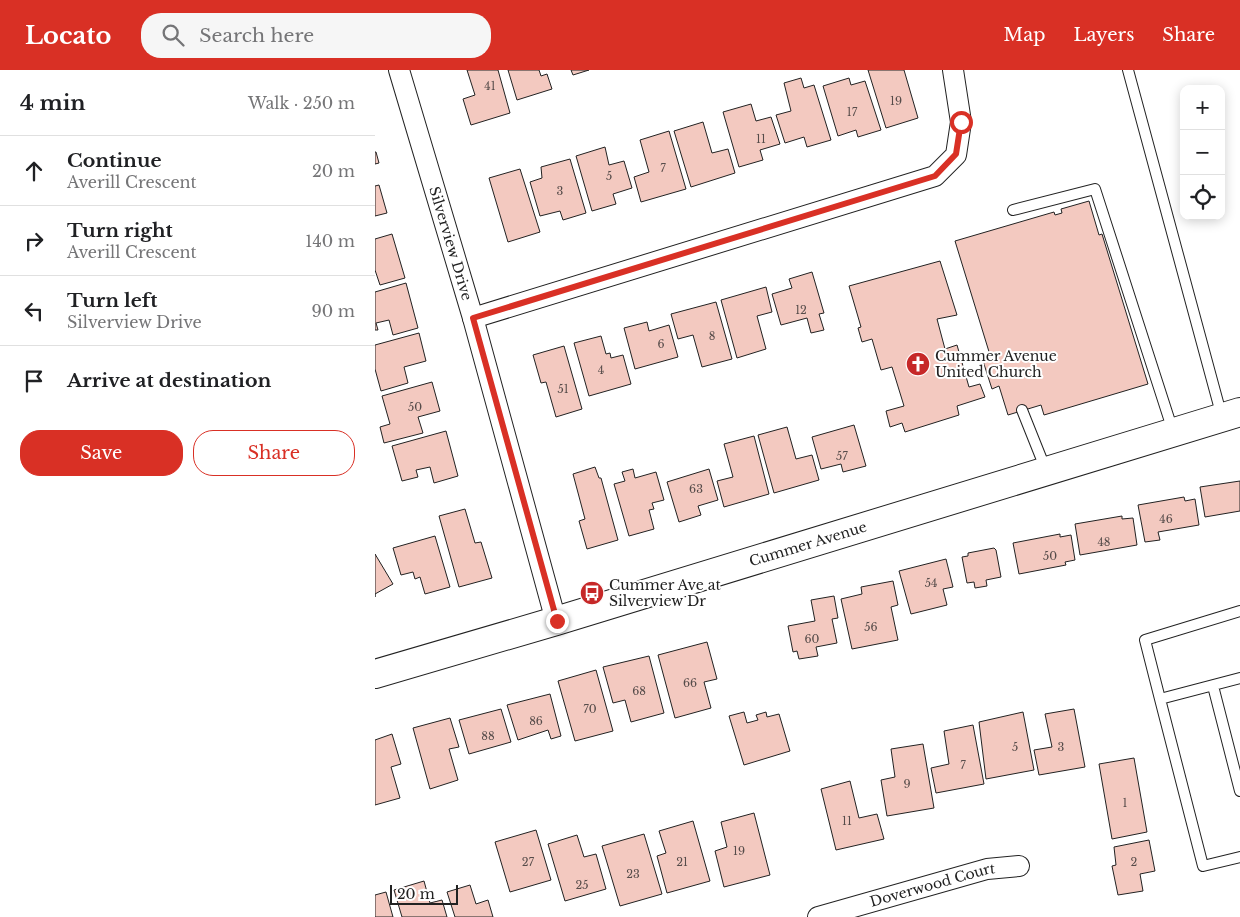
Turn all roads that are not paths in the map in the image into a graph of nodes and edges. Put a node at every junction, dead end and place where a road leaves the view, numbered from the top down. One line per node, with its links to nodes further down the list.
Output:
1 (399, 70): 5 (street, Silverview Drive)
2 (953, 70): 5 (street)
3 (1128, 70): 7 (lane)
4 (1013, 210): 8 (lane)
5 (473, 318): 11 (street, Silverview Drive)
6 (1023, 410): 9 (lane)
7 (1231, 414): 8 (street, Cummer Avenue)
8 (1173, 431): 9 (street, Cummer Avenue)
9 (1046, 470): 11 (street, Cummer Avenue)
10 (1240, 611): 15 (lane)
11 (557, 621): 12 (street, Cummer Avenue)
12 (375, 674)
13 (1240, 678): 14 (lane)
14 (1213, 686): 15 (lane); 16 (lane)
15 (1160, 699): 17 (lane)
16 (1240, 791)
17 (1240, 856)
18 (1019, 866): 19 (street, Doverwood Court)
19 (818, 917)

